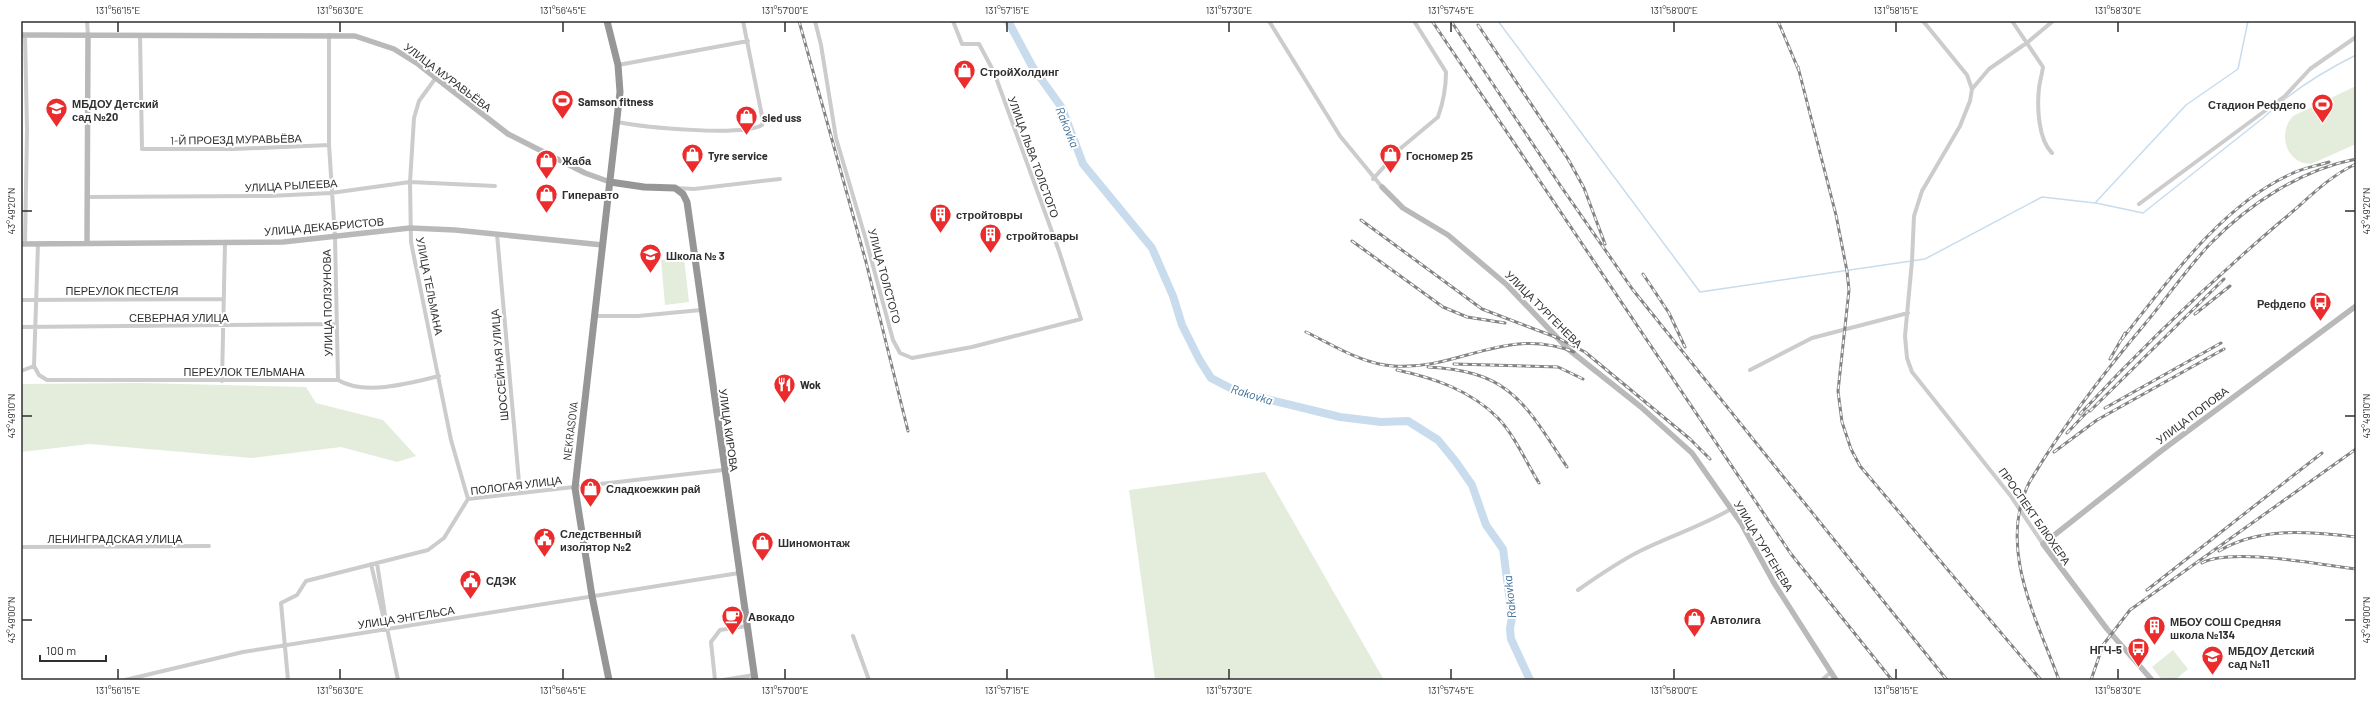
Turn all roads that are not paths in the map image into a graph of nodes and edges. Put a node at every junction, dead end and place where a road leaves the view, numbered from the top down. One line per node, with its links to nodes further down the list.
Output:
1 (88, 21): 14 (street)
2 (607, 21): 18 (highway, NEKRASOVA)
3 (743, 21): 16 (street)
4 (815, 21): 49 (street, УЛИЦА ТОЛСТОГО)
5 (953, 21): 49 (street, УЛИЦА ЛЬВА ТОЛСТОГО)
6 (1269, 21): 25 (street, УЛИЦА ТУРГЕНЕВА)
7 (1414, 21): 25 (street)
8 (1923, 21): 20 (street)
9 (2012, 21): 17 (street)
10 (2053, 21): 17 (street)
11 (23, 35): 14 (street, УЛИЦА МУРАВЬЁВА); 39 (street)
12 (140, 35): 13 (street, УЛИЦА МУРАВЬЁВА); 14 (street, УЛИЦА МУРАВЬЁВА); 22 (street, 1-Й ПРОЕЗД МУРАВЬЁВА)
13 (329, 35): 19 (street, УЛИЦА МУРАВЬЁВА); 22 (street, УЛИЦА ПОЛЗУНОВА)
14 (88, 36): 32 (street)
15 (2356, 37): 33 (street)
16 (748, 42): 18 (street); 21 (street)
17 (2028, 42): 20 (street); 23 (street)
18 (618, 65): 21 (highway, NEKRASOVA)
19 (435, 79): 26 (street, УЛИЦА ТЕЛЬМАНА); 27 (street, УЛИЦА МУРАВЬЁВА)
20 (1972, 89): 47 (street, ПРОСПЕКТ БЛЮХЕРА)
21 (617, 122): 27 (highway, NEKRASOVA)
22 (329, 145): 31 (street, УЛИЦА ПОЛЗУНОВА)
23 (2052, 153)
24 (780, 179): 29 (street)
25 (1373, 179): 30 (street, УЛИЦА ТУРГЕНЕВА)
26 (410, 182): 28 (street, УЛИЦА РЫЛЕЕВА); 31 (street, УЛИЦА РЫЛЕЕВА); 34 (street, УЛИЦА ТЕЛЬМАНА)
27 (610, 182): 29 (highway); 41 (highway, NEKRASOVA)
28 (495, 186)
29 (675, 188): 46 (highway, УЛИЦА КИРОВА)
30 (1382, 188): 64 (street, УЛИЦА ТУРГЕНЕВА)
31 (331, 192): 32 (street, УЛИЦА РЫЛЕЕВА); 36 (street, УЛИЦА ПОЛЗУНОВА)
32 (88, 197): 37 (street)
33 (2139, 204)
34 (410, 228): 35 (street, УЛИЦА ДЕКАБРИСТОВ); 36 (street, УЛИЦА ДЕКАБРИСТОВ); 57 (street, УЛИЦА ТЕЛЬМАНА)
35 (497, 234): 41 (street, УЛИЦА ДЕКАБРИСТОВ); 62 (street, ШОССЕЙНАЯ УЛИЦА)
36 (335, 237): 38 (street, УЛИЦА ДЕКАБРИСТОВ); 50 (street, УЛИЦА ПОЛЗУНОВА)
37 (87, 242): 38 (street, УЛИЦА ДЕКАБРИСТОВ); 40 (street, УЛИЦА ДЕКАБРИСТОВ)
38 (224, 242): 42 (street)
39 (23, 244): 40 (street, УЛИЦА ДЕКАБРИСТОВ)
40 (38, 244): 44 (street)
41 (603, 245): 48 (highway, NEKRASOVA)
42 (223, 299): 44 (street, ПЕРЕУЛОК ПЕСТЕЛЯ); 52 (street)
43 (21, 300): 44 (street, ПЕРЕУЛОК ПЕСТЕЛЯ)
44 (35, 300): 51 (street)
45 (2356, 306): 65 (street, УЛИЦА ПОПОВА)
46 (701, 310): 48 (street); 60 (highway, УЛИЦА КИРОВА)
47 (1908, 313): 55 (street); 65 (street, ПРОСПЕКТ БЛЮХЕРА)
48 (595, 316): 61 (highway, NEKRASOVA)
49 (1081, 319)
50 (337, 324): 52 (street, СЕВЕРНАЯ УЛИЦА); 58 (street, УЛИЦА ПОЛЗУНОВА)
51 (35, 326): 52 (street, СЕВЕРНАЯ УЛИЦА); 53 (street, СЕВЕРНАЯ УЛИЦА); 54 (street)
52 (224, 326): 59 (street)
53 (21, 327)
54 (34, 366): 56 (street); 59 (street, ПЕРЕУЛОК ТЕЛЬМАНА)
55 (1750, 370)
56 (21, 371)
57 (439, 376): 58 (street, ПЕРЕУЛОК ТЕЛЬМАНА); 63 (street, УЛИЦА ТЕЛЬМАНА)
58 (338, 380): 59 (street, ПЕРЕУЛОК ТЕЛЬМАНА)
59 (222, 381)
60 (724, 470): 61 (street, ПОЛОГАЯ УЛИЦА); 70 (highway, УЛИЦА КИРОВА)
61 (575, 488): 62 (street, ПОЛОГАЯ УЛИЦА); 72 (highway, NEKRASOVA)
62 (520, 493): 63 (street, ПОЛОГАЯ УЛИЦА)
63 (468, 499): 68 (street, ПОЛОГАЯ УЛИЦА)
64 (1731, 509): 71 (street); 77 (street, УЛИЦА ТУРГЕНЕВА)
65 (2043, 544): 88 (street, ПРОСПЕКТ БЛЮХЕРА)
66 (209, 546): 67 (street, ЛЕНИНГРАДСКАЯ УЛИЦА)
67 (21, 547)
68 (377, 563): 69 (street, ПОЛОГАЯ УЛИЦА); 74 (street)
69 (371, 564): 74 (street); 76 (street, ПОЛОГАЯ УЛИЦА)
70 (739, 573): 72 (street, УЛИЦА ЭНГЕЛЬСА); 73 (highway, УЛИЦА КИРОВА)
71 (1578, 590)
72 (592, 596): 74 (street, УЛИЦА ЭНГЕЛЬСА); 82 (highway, NEKRASOVA)
73 (747, 626): 78 (highway, УЛИЦА КИРОВА); 83 (street)
74 (387, 628): 76 (street, УЛИЦА ЭНГЕЛЬСА); 81 (street)
75 (853, 636): 85 (street)
76 (283, 647): 79 (street, УЛИЦА ЭНГЕЛЬСА); 80 (street)
77 (1830, 673): 86 (street); 87 (street, УЛИЦА ТУРГЕНЕВА)
78 (754, 678): 84 (street)
79 (126, 680)
80 (288, 680)
81 (398, 680)
82 (609, 680)
83 (714, 680)
84 (723, 680)
85 (868, 680)
86 (1822, 680)
87 (1836, 680)
88 (2152, 680)

